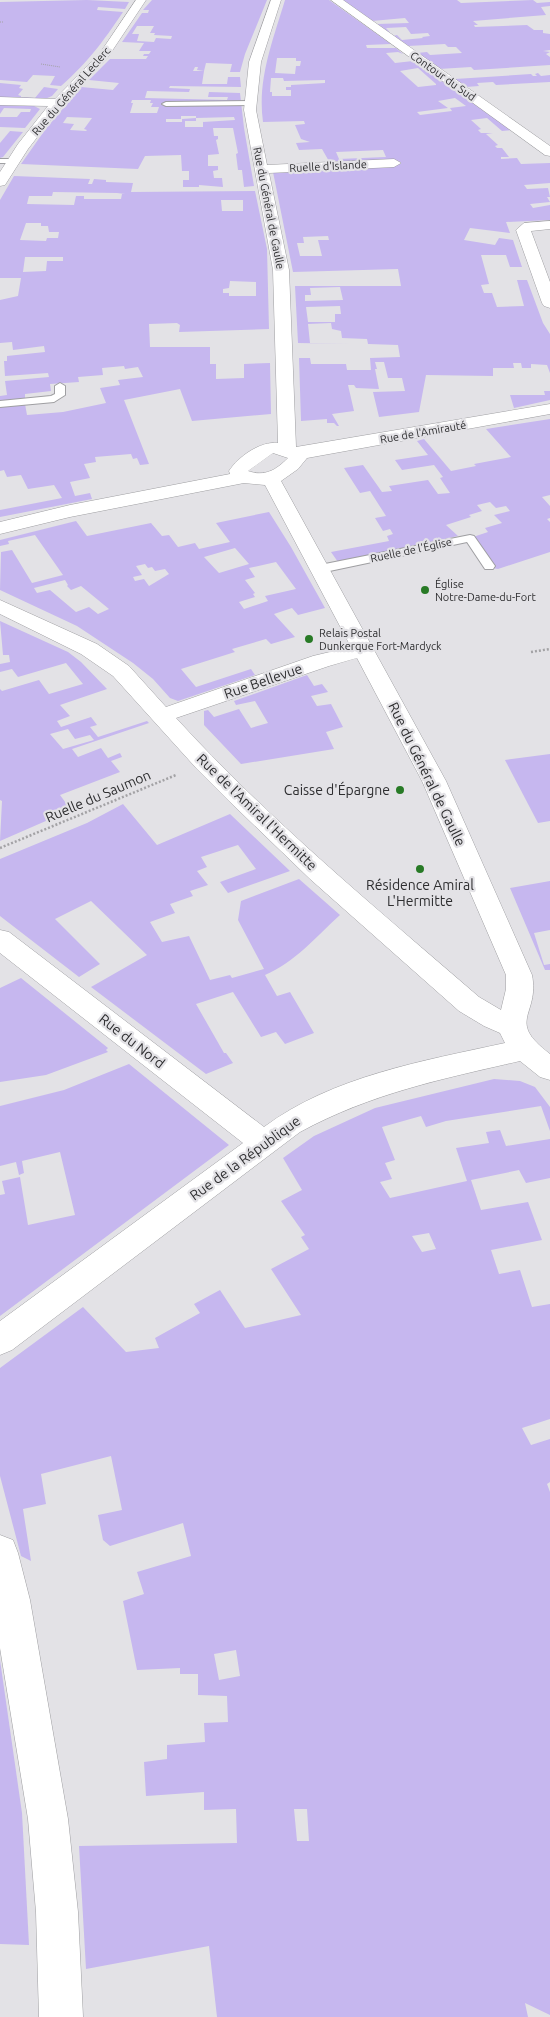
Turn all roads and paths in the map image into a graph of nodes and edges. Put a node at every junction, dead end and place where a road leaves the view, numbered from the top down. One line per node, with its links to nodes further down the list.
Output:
1 (141, 0): 5 (street, Rue du Général Leclerc)
2 (276, 0): 7 (street, Rue du Général de Gaulle)
3 (336, 0): 8 (street, Contour du Sud)
4 (0, 102): 5 (street)
5 (57, 103): 9 (street, Rue du Général Leclerc)
6 (166, 104): 7 (lane)
7 (250, 104): 11 (street, Rue du Général de Gaulle)
8 (550, 152)
9 (7, 161): 12 (street, Rue du Général Leclerc)
10 (394, 163): 11 (street, Ruelle d'Islande)
11 (262, 169): 18 (street, Rue du Général de Gaulle)
12 (1, 178)
13 (550, 225): 14 (street)
14 (550, 303)
15 (60, 386): 16 (lane)
16 (0, 404)
17 (550, 409): 18 (street, Rue de l'Amirauté)
18 (292, 452): 19 (street); 20 (street)
19 (246, 477): 20 (street); 21 (street)
20 (271, 479): 23 (street, Rue du Général de Gaulle)
21 (0, 528)
22 (488, 566): 23 (lane, Ruelle de l'Église)
23 (320, 568): 26 (street, Rue du Général de Gaulle)
24 (0, 606): 28 (street, Rue de l'Amiral l'Hermitte)
25 (550, 649): 27 (path)
26 (364, 650): 28 (street, Rue Bellevue); 32 (street, Rue du Général de Gaulle)
27 (531, 652)
28 (163, 716): 29 (street, Rue de l'Amiral l'Hermitte)
29 (205, 764): 30 (path, Ruelle du Saumon); 32 (street, Rue de l'Amiral l'Hermitte)
30 (0, 848)
31 (0, 939): 34 (street, Rue du Nord)
32 (518, 1037): 33 (street); 34 (street, Rue de la République)
33 (550, 1070)
34 (264, 1143): 35 (street, Rue de la République)
35 (0, 1340)
36 (0, 1553): 37 (street)
37 (61, 2017)

